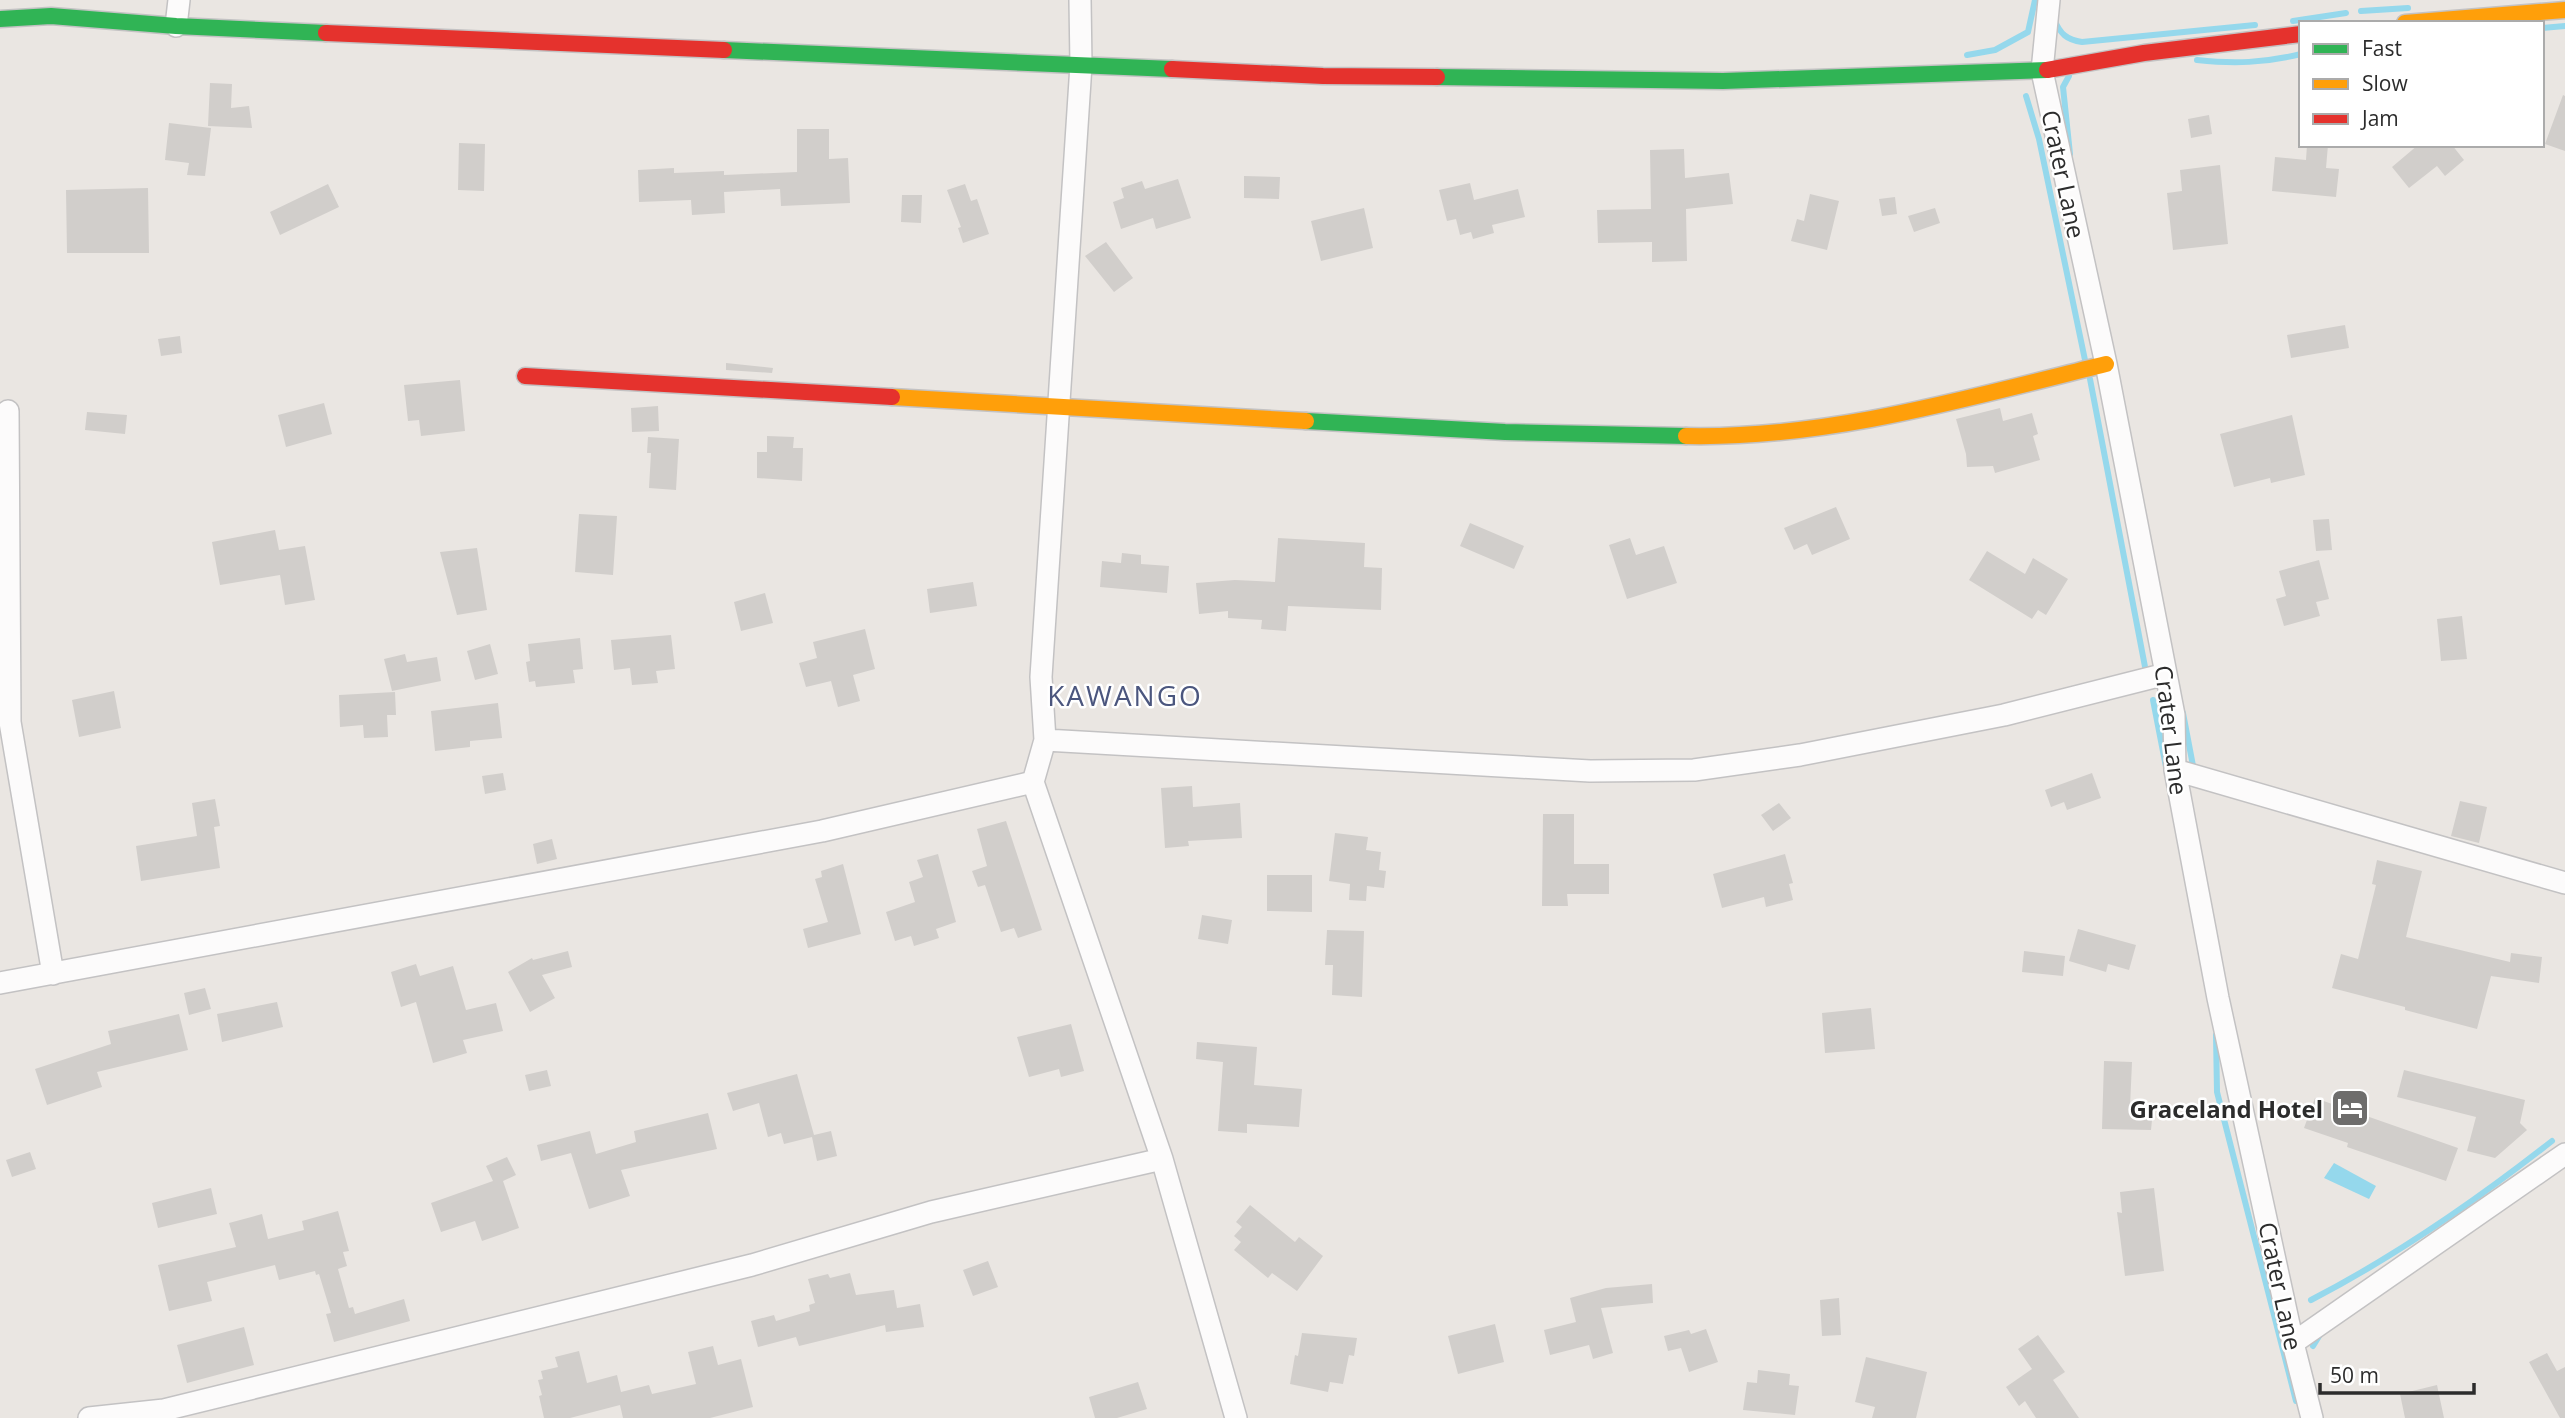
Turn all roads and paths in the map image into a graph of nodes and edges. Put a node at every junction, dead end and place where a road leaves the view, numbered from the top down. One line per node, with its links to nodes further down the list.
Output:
1 (179, 0): 8 (street)
2 (1080, 0): 10 (street)
3 (2049, 0): 11 (street, Crater Lane)
4 (52, 8): 6 (street); 8 (street)
5 (2565, 10): 7 (street)
6 (0, 19)
7 (2430, 21)
8 (176, 26): 10 (street)
9 (2299, 34): 11 (street)
10 (1081, 65): 11 (street); 14 (street)
11 (2042, 71): 12 (street, Crater Lane)
12 (2106, 364): 14 (street); 16 (street, Crater Lane)
13 (525, 376): 14 (street)
14 (1058, 406): 18 (street)
15 (9, 411): 17 (street)
16 (2166, 674): 18 (street); 19 (street, Crater Lane)
17 (5, 721): 22 (street)
18 (1045, 740): 20 (street)
19 (2175, 770): 21 (street); 26 (street, Crater Lane)
20 (1033, 782): 22 (street); 25 (street)
21 (2565, 883)
22 (52, 974): 23 (street)
23 (0, 983)
24 (2565, 1154): 26 (street)
25 (1163, 1159): 27 (street); 29 (street)
26 (2293, 1343): 30 (street, Crater Lane)
27 (165, 1414): 28 (street)
28 (89, 1418)
29 (1236, 1418)
30 (2312, 1418)

